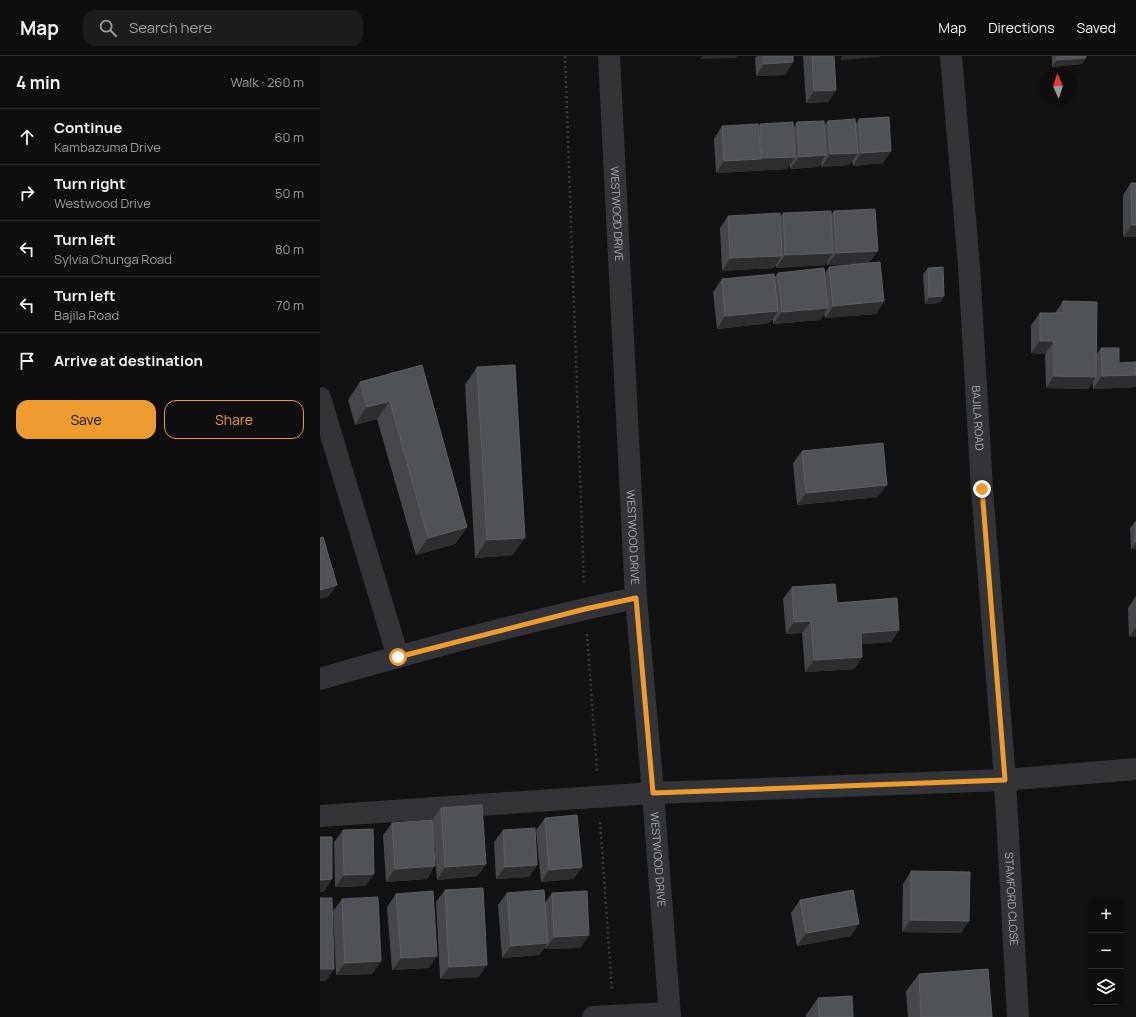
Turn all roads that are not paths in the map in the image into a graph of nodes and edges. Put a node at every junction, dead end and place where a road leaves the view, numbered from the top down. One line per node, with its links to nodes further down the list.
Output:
1 (609, 56): 4 (street, WESTWOOD DRIVE)
2 (951, 56): 8 (street, BAJILA ROAD)
3 (321, 408): 5 (street)
4 (636, 598): 5 (street); 9 (street, WESTWOOD DRIVE)
5 (398, 657): 6 (street)
6 (320, 679)
7 (1136, 769): 8 (street)
8 (1005, 780): 9 (street); 13 (street, STAMFORD CLOSE)
9 (653, 793): 10 (street); 11 (street, WESTWOOD DRIVE)
10 (320, 816)
11 (670, 1015): 12 (street)
12 (594, 1017)
13 (1018, 1017)

